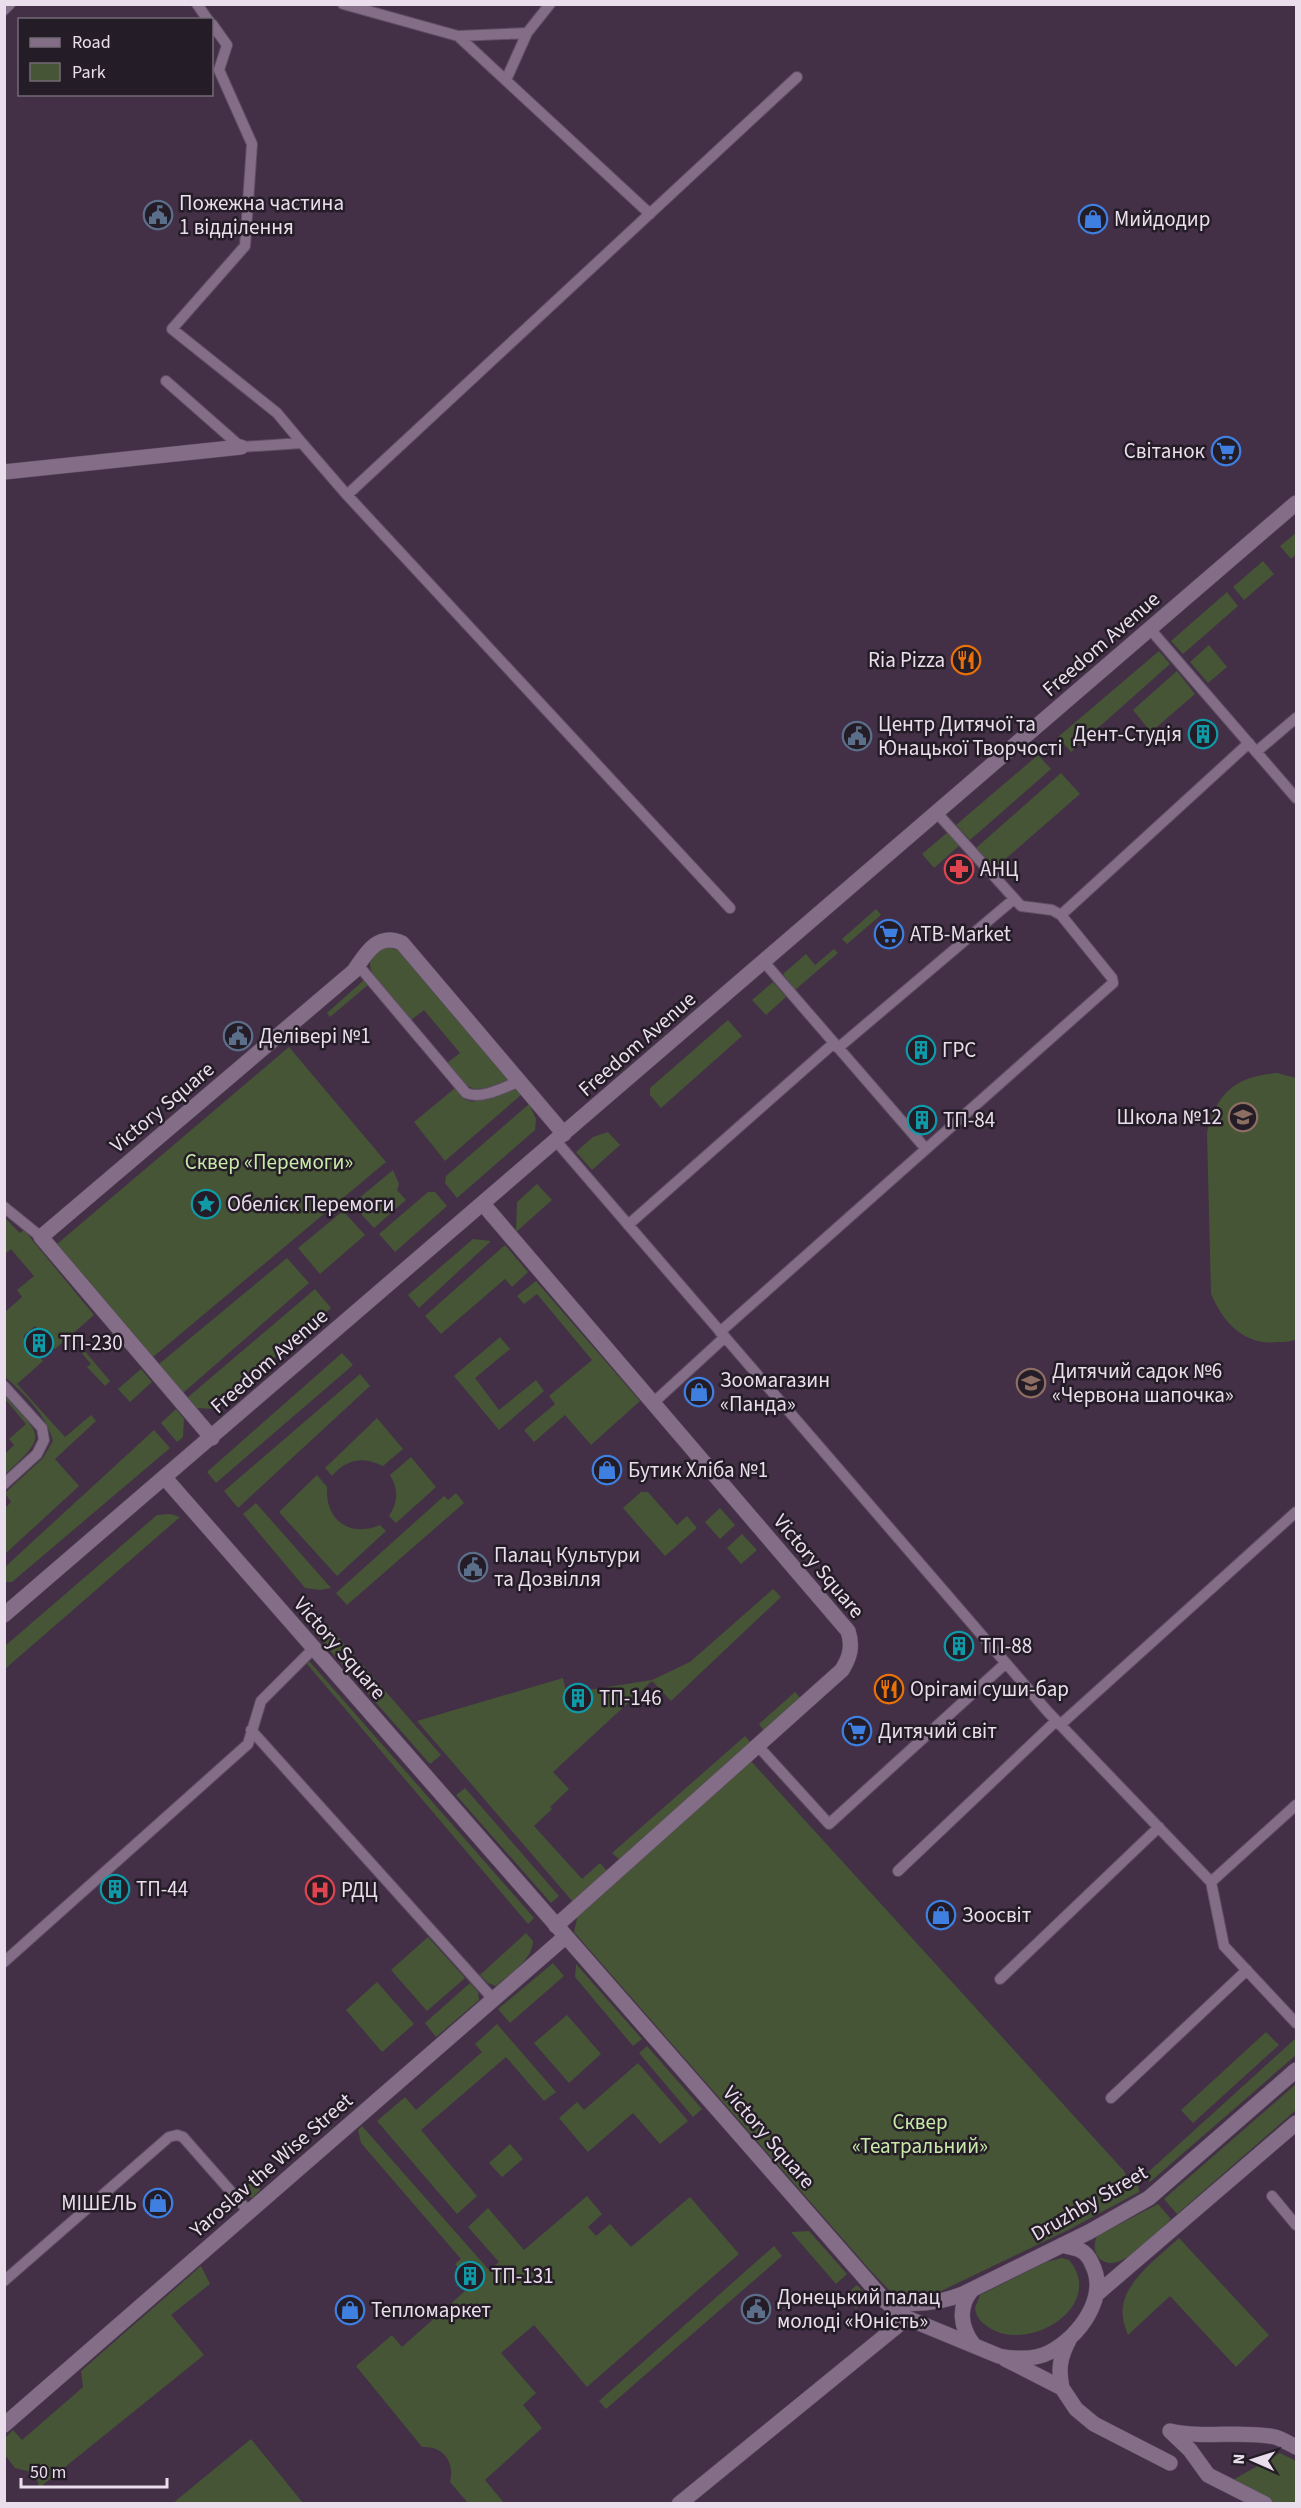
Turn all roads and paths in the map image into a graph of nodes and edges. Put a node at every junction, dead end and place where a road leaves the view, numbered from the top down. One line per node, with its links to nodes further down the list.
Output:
1 (10, 4): 5 (lane)
2 (197, 4): 6 (lane)
3 (343, 4): 9 (lane)
4 (550, 4): 8 (lane)
5 (4, 10)
6 (207, 18)
7 (213, 25): 14 (lane)
8 (527, 33): 9 (lane); 11 (lane)
9 (458, 36): 11 (lane)
10 (797, 77): 12 (lane)
11 (506, 80): 12 (lane)
12 (650, 214): 17 (lane)
13 (166, 381): 15 (lane)
14 (302, 443): 15 (lane); 17 (lane)
15 (241, 447): 16 (street)
16 (4, 472)
17 (347, 495): 25 (lane)
18 (1296, 503): 19 (street, Freedom Avenue)
19 (1150, 629): 21 (lane); 23 (street, Freedom Avenue)
20 (1296, 718): 21 (lane)
21 (1252, 748): 22 (lane); 26 (lane)
22 (1296, 798)
23 (937, 813): 24 (lane); 27 (street, Freedom Avenue)
24 (1014, 899): 26 (lane); 29 (lane)
25 (730, 908)
26 (1060, 915): 32 (lane)
27 (764, 962): 29 (lane); 31 (street, Freedom Avenue)
28 (358, 965): 30 (lane); 30 (street, Victory Square); 36 (street, Victory Square)
29 (836, 1046): 32 (lane); 35 (lane)
30 (520, 1081): 31 (street, Victory Square)
31 (560, 1137): 33 (street, Freedom Avenue); 35 (lane)
32 (926, 1149): 37 (lane)
33 (483, 1204): 39 (street, Victory Square); 40 (street, Freedom Avenue)
34 (4, 1207): 36 (lane)
35 (628, 1224): 37 (lane)
36 (41, 1238): 40 (street)
37 (723, 1334): 39 (lane); 46 (lane)
38 (4, 1386): 42 (lane)
39 (653, 1403): 49 (street, Victory Square)
40 (212, 1438): 41 (street, Freedom Avenue)
41 (165, 1478): 44 (street, Freedom Avenue); 45 (street, Victory Square)
42 (4, 1484)
43 (1296, 1512): 47 (lane)
44 (7, 1609)
45 (313, 1649): 48 (lane); 54 (street, Victory Square)
46 (1006, 1663): 47 (lane); 49 (lane)
47 (1058, 1723): 51 (lane); 52 (lane)
48 (251, 1730): 55 (lane); 58 (lane)
49 (757, 1745): 54 (street, Victory Square)
50 (1296, 1805): 53 (lane)
51 (1159, 1827): 53 (lane); 57 (lane)
52 (898, 1871)
53 (1211, 1882): 56 (lane)
54 (561, 1931): 58 (street, Yaroslav the Wise Street); 70 (street, Victory Square)
55 (4, 1962)
56 (1247, 1970): 59 (lane); 61 (lane)
57 (1000, 1979)
58 (494, 2000): 64 (street, Yaroslav the Wise Street)
59 (1296, 2023)
60 (1296, 2070): 66 (street, Druzhby Street)
61 (1111, 2098)
62 (1296, 2123): 69 (street)
63 (1272, 2196): 65 (lane)
64 (249, 2212): 67 (lane); 76 (street, Yaroslav the Wise Street)
65 (1296, 2225)
66 (1062, 2245): 68 (street, Druzhby Street); 69 (street)
67 (4, 2281)
68 (974, 2288): 70 (street, Druzhby Street); 73 (street)
69 (1098, 2293): 72 (street)
70 (885, 2301): 71 (street, Victory Square)
71 (907, 2318): 73 (street, Victory Square); 79 (street)
72 (1071, 2337): 74 (street); 75 (street)
73 (973, 2344): 74 (street)
74 (999, 2356): 75 (street)
75 (1062, 2388): 78 (street)
76 (4, 2425)
77 (1296, 2447): 80 (street)
78 (1170, 2463)
79 (679, 2504)
80 (1265, 2504)

